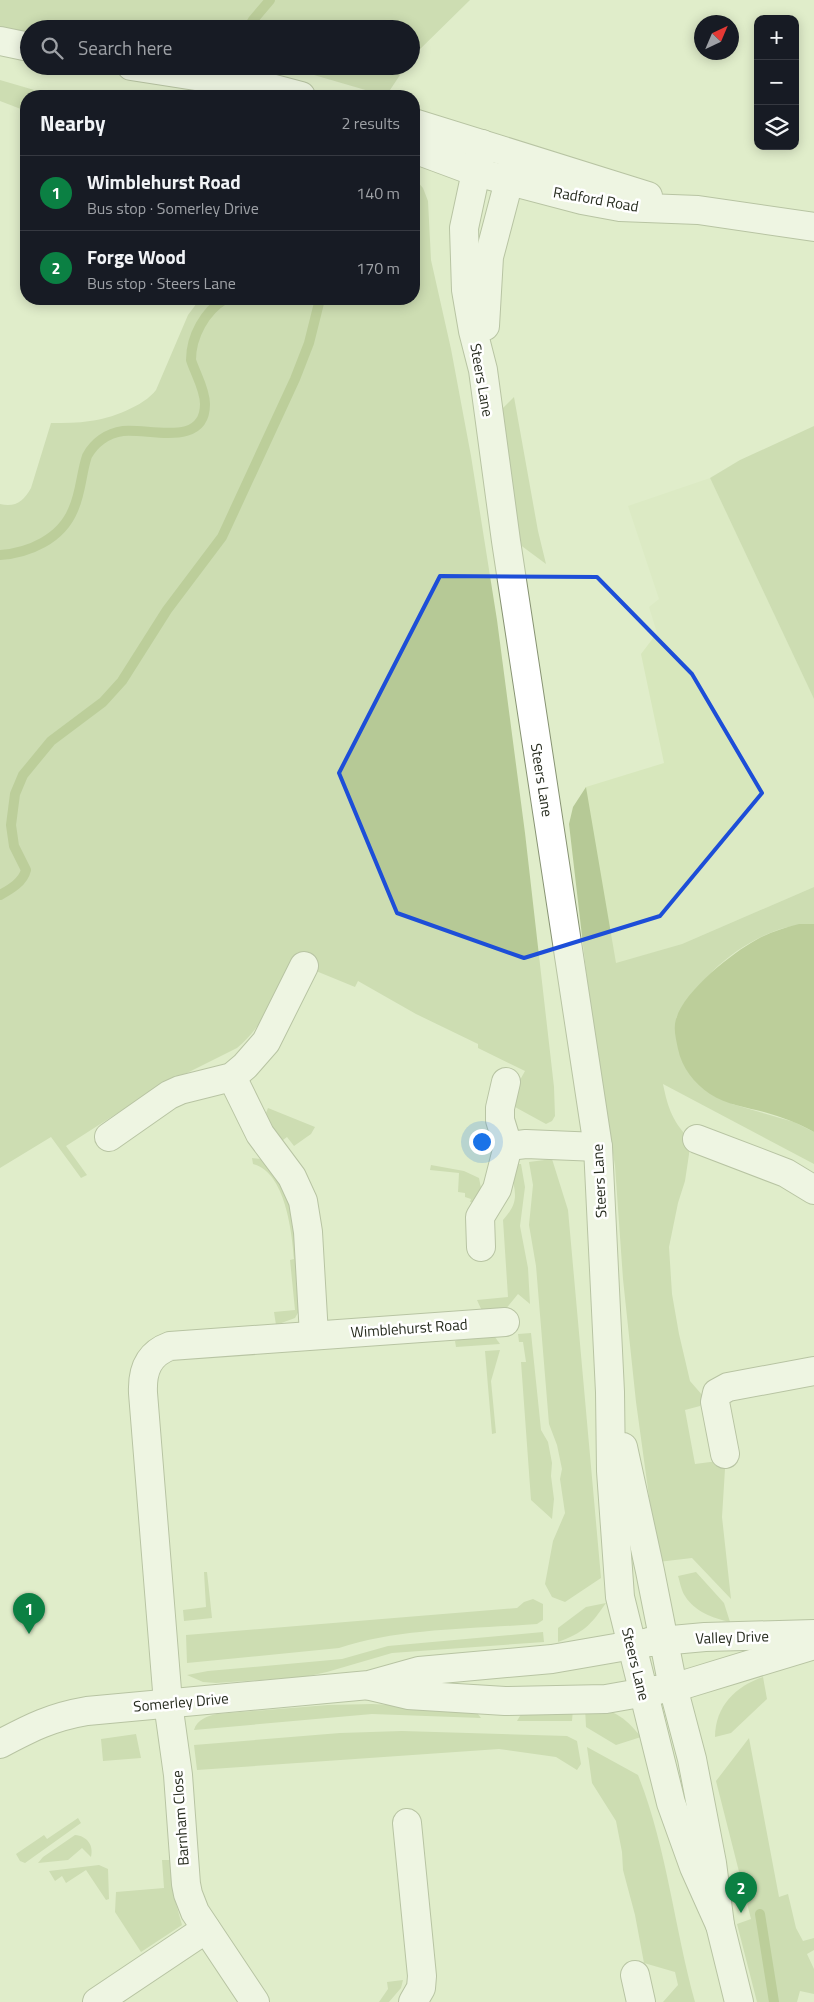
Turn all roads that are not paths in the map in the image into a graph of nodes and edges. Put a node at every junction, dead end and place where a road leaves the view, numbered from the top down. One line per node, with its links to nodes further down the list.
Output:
1 (0, 41): 2 (street)
2 (20, 45)
3 (189, 75): 4 (street)
4 (278, 90)
5 (420, 125): 6 (street)
6 (482, 144): 8 (street); 9 (street, Steers Lane)
7 (420, 151): 9 (street, Radford Road)
8 (516, 154): 10 (street); 11 (street)
9 (476, 172): 10 (street, Radford Road); 13 (street, Steers Lane)
10 (509, 180): 11 (street, Radford Road); 13 (street)
11 (714, 212): 12 (street, Radford Road)
12 (814, 227)
13 (483, 370): 20 (street, Steers Lane)
14 (304, 966): 15 (street)
15 (232, 1077): 17 (street); 24 (street)
16 (506, 1082): 19 (street)
17 (109, 1136)
18 (697, 1139): 21 (street)
19 (508, 1146): 20 (street); 22 (street)
20 (598, 1147): 28 (street, Steers Lane)
21 (814, 1190)
22 (481, 1247)
23 (505, 1322): 24 (street, Wimblehurst Road)
24 (314, 1335): 32 (street, Wimblehurst Road)
25 (814, 1371): 26 (street)
26 (725, 1454)
27 (814, 1634): 28 (street, Valley Drive)
28 (648, 1642): 30 (street, Somerley Drive); 31 (street, Steers Lane)
29 (814, 1645): 31 (street, Somerley Drive)
30 (369, 1685): 31 (street, Somerley Drive); 32 (street, Somerley Drive)
31 (658, 1690): 41 (street, Steers Lane)
32 (168, 1703): 33 (street, Somerley Drive); 35 (street, Barnham Close)
33 (0, 1744)
34 (407, 1823): 39 (street)
35 (206, 1929): 37 (street); 38 (street, Barnham Close)
36 (635, 1975): 40 (street)
37 (97, 2002)
38 (256, 2002)
39 (413, 2002)
40 (641, 2002)
41 (739, 2002)

